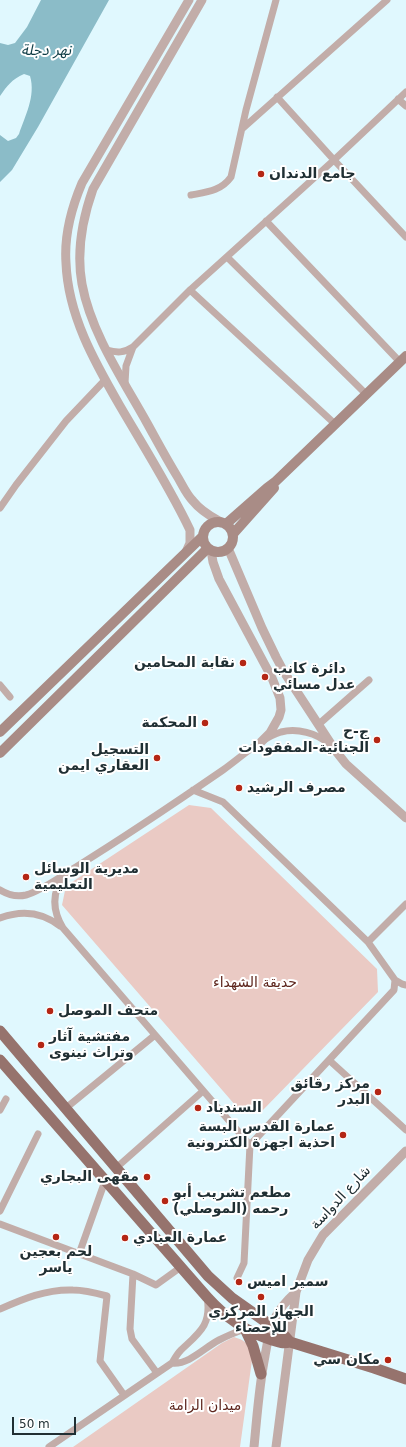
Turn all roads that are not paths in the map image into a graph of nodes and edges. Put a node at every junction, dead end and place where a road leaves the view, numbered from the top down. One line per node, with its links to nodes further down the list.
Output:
1 (189, 0): 17 (street)
2 (202, 0): 16 (street)
3 (276, 0): 9 (street)
4 (387, 0): 6 (street)
5 (406, 92): 7 (street)
6 (277, 97): 9 (street); 10 (street)
7 (398, 99): 8 (street); 10 (street)
8 (406, 106)
9 (242, 129): 11 (street)
10 (334, 160): 12 (street); 13 (street)
11 (192, 195)
12 (266, 221): 14 (street); 20 (street)
13 (406, 237)
14 (227, 257): 15 (street); 23 (street)
15 (190, 290): 18 (street); 24 (street)
16 (96, 329): 17 (street); 19 (street)
17 (83, 335): 21 (street)
18 (133, 347): 19 (street); 22 (street)
19 (107, 350): 22 (street)
20 (403, 359): 23 (main road)
21 (105, 380): 26 (street); 28 (street)
22 (125, 383): 25 (street)
23 (366, 394): 24 (main road)
24 (335, 424): 27 (main road)
25 (165, 456): 26 (street); 29 (street)
26 (153, 464): 34 (street)
27 (275, 482): 29 (main road); 30 (main road)
28 (0, 508)
29 (223, 523): 30 (main road); 31 (main road)
30 (233, 534): 32 (main road)
31 (203, 536): 33 (main road); 34 (main road)
32 (228, 548): 33 (main road); 38 (street)
33 (209, 549): 40 (street); 42 (main road)
34 (185, 552): 39 (main road)
35 (369, 680): 38 (street)
36 (0, 686): 37 (street)
37 (10, 697)
38 (319, 724): 41 (street)
39 (0, 732)
40 (260, 743): 41 (street); 43 (street)
41 (335, 750): 44 (street)
42 (0, 752)
43 (193, 790): 45 (street); 50 (street)
44 (406, 818)
45 (64, 874): 46 (street); 49 (street)
46 (0, 890)
47 (406, 904): 50 (street)
48 (0, 918): 49 (street)
49 (63, 928): 54 (street)
50 (368, 942): 51 (street)
51 (396, 980): 52 (street); 56 (street)
52 (406, 985)
53 (0, 1031): 59 (main road)
54 (155, 1034): 57 (street); 59 (street)
55 (0, 1060): 66 (main road)
56 (329, 1060): 61 (street); 63 (street)
57 (204, 1091): 63 (street); 65 (street)
58 (6, 1099): 60 (street)
59 (66, 1108): 65 (main road)
60 (0, 1110)
61 (406, 1130)
62 (38, 1134): 67 (street)
63 (250, 1144): 72 (street)
64 (406, 1151): 73 (street, شارع الدواسة)
65 (116, 1168): 76 (main road)
66 (105, 1181): 69 (street); 70 (main road)
67 (0, 1211)
68 (0, 1224): 69 (street)
69 (79, 1254): 71 (street)
70 (181, 1267): 71 (street); 74 (main road)
71 (133, 1274): 81 (street)
72 (237, 1278)
73 (296, 1292): 76 (street, شارع الدواسة); 79 (street, شارع الدواسة)
74 (207, 1297): 77 (main road); 80 (street)
75 (0, 1309): 84 (street)
76 (271, 1326): 78 (street, شارع الدواسة); 79 (main road)
77 (245, 1329): 78 (main road); 80 (street); 82 (main road)
78 (268, 1339): 79 (main road); 82 (street, شارع الدواسة)
79 (290, 1342): 83 (main road); 87 (street, شارع الدواسة)
80 (172, 1362): 81 (street)
81 (157, 1373): 84 (street)
82 (261, 1374): 86 (street, شارع الدواسة)
83 (406, 1379)
84 (124, 1395): 85 (street)
85 (49, 1447)
86 (254, 1447)
87 (276, 1447)

